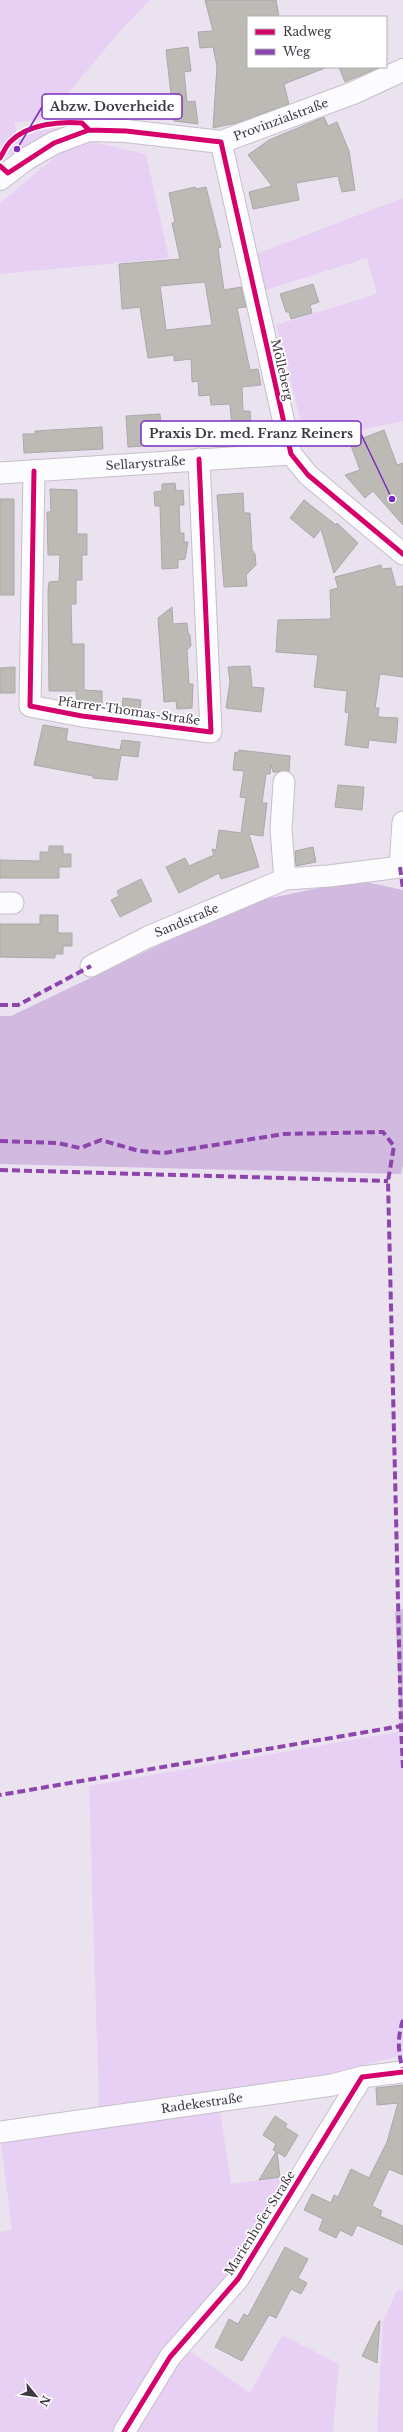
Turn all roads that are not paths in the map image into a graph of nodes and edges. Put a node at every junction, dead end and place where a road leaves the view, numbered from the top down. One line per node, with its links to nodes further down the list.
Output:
1 (403, 70): 2 (main road, Provinzialstraße)
2 (221, 142): 3 (main road, Provinzialstraße); 4 (street, Mölleberg)
3 (3, 173)
4 (291, 454): 5 (street, Sellarystraße); 8 (street, Mölleberg)
5 (199, 459): 6 (street, Sellarystraße); 6 (street, Pfarrer-Thomas-Straße)
6 (34, 471): 7 (street, Sellarystraße)
7 (0, 473)
8 (403, 554)
9 (284, 782): 11 (street)
10 (403, 822): 11 (street, Sandstraße)
11 (284, 880): 12 (street, Sandstraße)
12 (91, 966)
13 (403, 2072): 14 (street, Radekestraße)
14 (362, 2077): 15 (street, Radekestraße); 16 (street, Marienhofer Straße)
15 (0, 2132)
16 (124, 2432)

